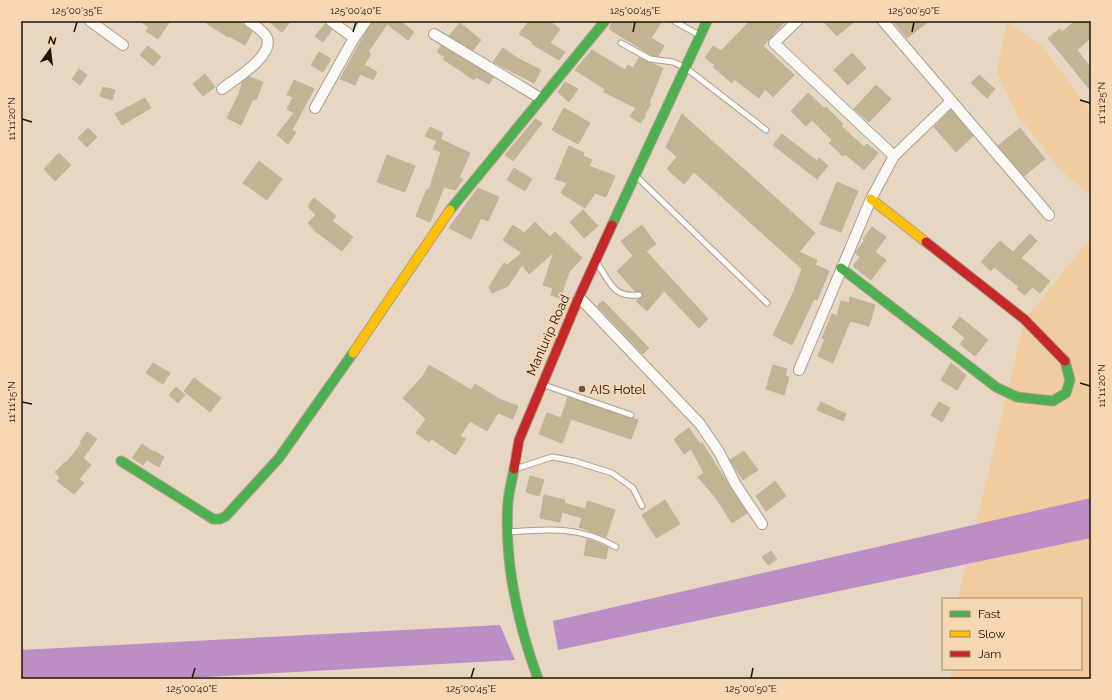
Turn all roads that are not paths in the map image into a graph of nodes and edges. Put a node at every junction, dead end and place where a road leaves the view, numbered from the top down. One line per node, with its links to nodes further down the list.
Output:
1 (90, 21): 14 (street)
2 (249, 21): 16 (street)
3 (331, 21): 12 (street)
4 (366, 21): 12 (street)
5 (605, 21): 17 (street)
6 (674, 21): 11 (lane)
7 (707, 21): 11 (street, Manlurip Road)
8 (797, 21): 21 (street)
9 (883, 21): 18 (street)
10 (434, 34): 17 (street)
11 (701, 35): 15 (street, Manlurip Road)
12 (354, 38): 19 (street)
13 (621, 42): 15 (lane)
14 (123, 45)
15 (686, 68): 20 (lane); 22 (street, Manlurip Road)
16 (222, 89)
17 (540, 98): 33 (street)
18 (951, 101): 21 (street); 24 (street)
19 (316, 108)
20 (766, 130)
21 (894, 156): 23 (street)
22 (635, 176): 25 (street, Manlurip Road); 29 (lane)
23 (871, 199): 26 (street); 26 (street)
24 (1049, 215)
25 (597, 262): 27 (lane); 28 (street, Manlurip Road)
26 (841, 268): 30 (street)
27 (639, 296)
28 (579, 297): 31 (street, Manlurip Road); 36 (street)
29 (767, 303)
30 (798, 370)
31 (541, 384): 32 (lane); 34 (street, Manlurip Road)
32 (631, 415)
33 (121, 461)
34 (512, 470): 35 (lane); 37 (street, Manlurip Road)
35 (642, 506)
36 (762, 524)
37 (508, 532): 38 (lane); 39 (street, Manlurip Road)
38 (616, 547)
39 (538, 679)

